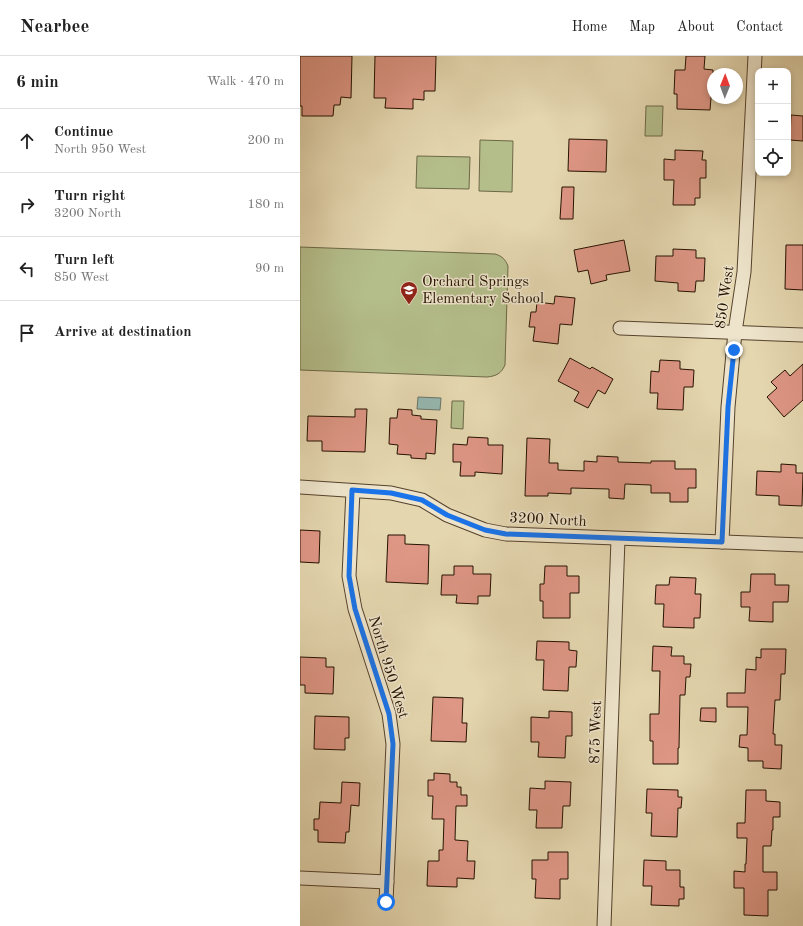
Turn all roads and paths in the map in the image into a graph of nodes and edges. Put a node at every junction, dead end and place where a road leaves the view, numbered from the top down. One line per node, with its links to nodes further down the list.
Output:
1 (755, 56): 3 (street, 850 West)
2 (620, 328): 3 (street)
3 (735, 332): 4 (street); 8 (street, 850 West)
4 (803, 335)
5 (300, 487): 6 (street, 3200 North)
6 (352, 490): 7 (street, 3200 North); 11 (street, North 950 West)
7 (618, 539): 8 (street, 3200 North); 13 (street, 875 West)
8 (722, 542): 9 (street, 3200 North)
9 (803, 545)
10 (300, 878): 11 (street)
11 (387, 882): 12 (street, North 950 West)
12 (386, 902)
13 (604, 926)

